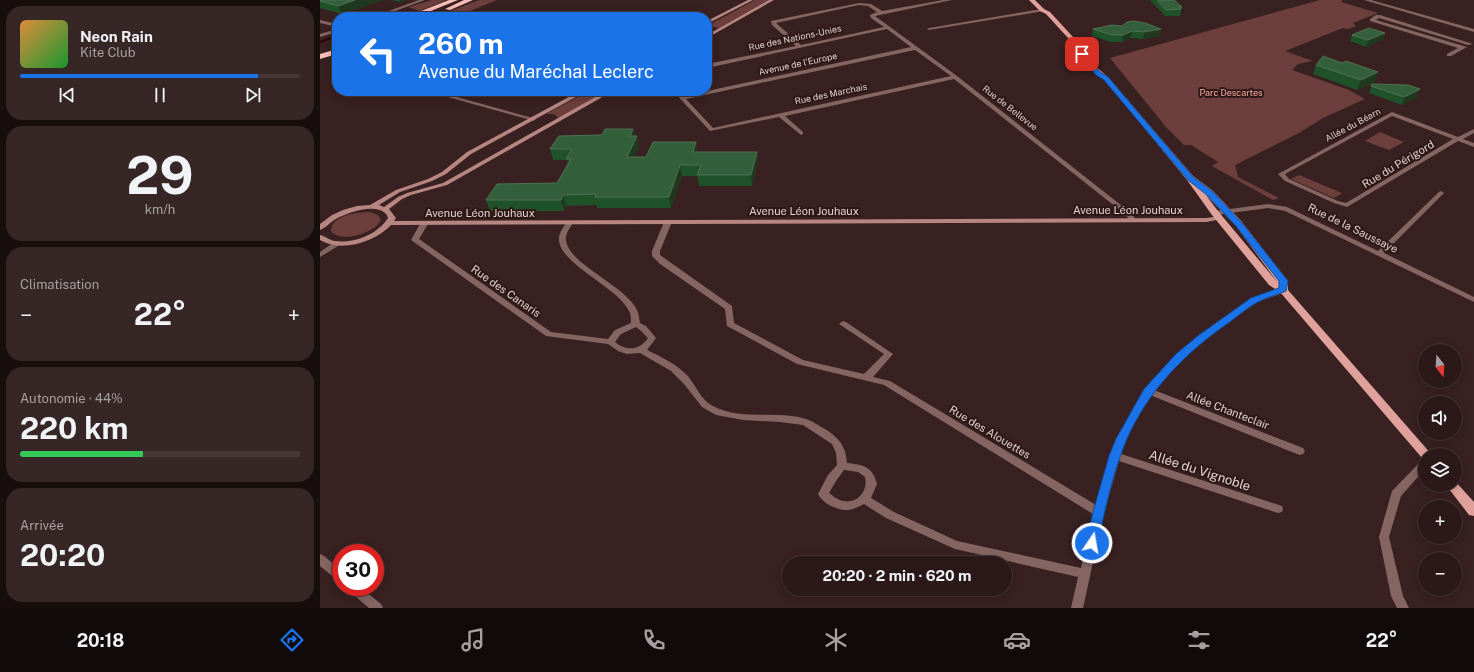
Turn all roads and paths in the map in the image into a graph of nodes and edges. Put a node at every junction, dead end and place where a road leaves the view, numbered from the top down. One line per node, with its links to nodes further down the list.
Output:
1 (423, 0): 13 (street)
2 (455, 0): 14 (highway)
3 (470, 0): 15 (highway)
4 (750, 0): 18 (street)
5 (772, 0): 24 (street)
6 (910, 0): 11 (street)
7 (950, 0): 11 (street)
8 (1032, 0): 12 (main road)
9 (1042, 0): 17 (main road)
10 (1366, 0): 25 (street)
11 (919, 5): 16 (street)
12 (1042, 10): 17 (main road); 23 (street)
13 (388, 12)
14 (423, 12)
15 (439, 12)
16 (881, 13): 22 (street, Rue de Bellevue); 31 (street)
17 (1048, 13): 58 (main road)
18 (712, 20)
19 (320, 21): 20 (street)
20 (332, 25)
21 (712, 28): 24 (street)
22 (887, 28): 31 (street, Rue des Nations-Unies); 32 (street, Rue de Bellevue)
23 (930, 30)
24 (718, 31): 27 (street)
25 (1474, 31)
26 (332, 32): 28 (street)
27 (712, 33)
28 (320, 36)
29 (1472, 43): 33 (street); 33 (street)
30 (332, 46): 34 (highway)
31 (800, 46): 38 (street, Rue des Nations-Unies)
32 (916, 48): 39 (street, Rue de Bellevue); 40 (street, Avenue de l'Europe)
33 (1462, 48): 36 (street)
34 (320, 50)
35 (332, 53): 37 (highway)
36 (1449, 55)
37 (320, 58)
38 (712, 65)
39 (955, 77): 46 (street, Rue des Marchais); 59 (street, Rue de Bellevue)
40 (712, 92)
41 (448, 96): 47 (street)
42 (575, 96): 47 (street)
43 (601, 96): 48 (street)
44 (692, 96): 45 (street, Avenue de l'Europe)
45 (683, 98): 46 (street, Rue des Marchais)
46 (780, 115): 51 (street)
47 (533, 119): 48 (street); 49 (street); 56 (street)
48 (557, 120): 49 (street)
49 (547, 126): 57 (street)
50 (1474, 130): 52 (street, Rue du Périgord)
51 (801, 133)
52 (1458, 139): 53 (street, Allée du Béarn); 55 (street, Rue du Périgord); 55 (street, Allée du Béarn)
53 (1474, 145)
54 (1441, 193): 67 (street)
55 (1347, 205)
56 (371, 207): 57 (street); 64 (street)
57 (386, 209): 61 (street)
58 (1222, 215): 59 (street, Avenue Léon Jouhaux); 67 (street, Rue de la Saussaye); 69 (main road); 69 (main road)
59 (1133, 220): 60 (street, Avenue Léon Jouhaux)
60 (668, 222): 62 (street, Avenue Léon Jouhaux); 75 (street, Rue des Alouettes)
61 (390, 223): 63 (street, Avenue Léon Jouhaux); 66 (street)
62 (569, 223): 63 (street, Avenue Léon Jouhaux); 71 (street)
63 (424, 224): 73 (street, Rue des Canaris)
64 (320, 227)
65 (320, 238): 66 (street)
66 (339, 243): 68 (street)
67 (1380, 254): 70 (street, Rue de la Saussaye)
68 (320, 255)
69 (1283, 290): 76 (street); 77 (main road)
70 (1474, 300)
71 (636, 324): 73 (street); 74 (street)
72 (843, 324): 75 (street)
73 (610, 342): 74 (street)
74 (640, 350): 80 (street)
75 (867, 378): 86 (street, Rue des Alouettes)
76 (1148, 391): 78 (street, Allée Chanteclair); 79 (street)
77 (1420, 448)
78 (1300, 451)
79 (1115, 456): 84 (street, Allée du Vignoble); 86 (street)
80 (842, 466): 83 (street); 83 (street)
81 (1418, 470): 93 (street)
82 (1458, 492): 85 (main road)
83 (865, 499): 89 (street)
84 (1278, 509)
85 (1474, 511)
86 (1099, 512): 89 (street)
87 (320, 559): 88 (street)
88 (332, 569)
89 (1085, 574): 92 (street)
90 (363, 596): 91 (street)
91 (377, 608)
92 (1077, 608)
93 (1402, 608)

